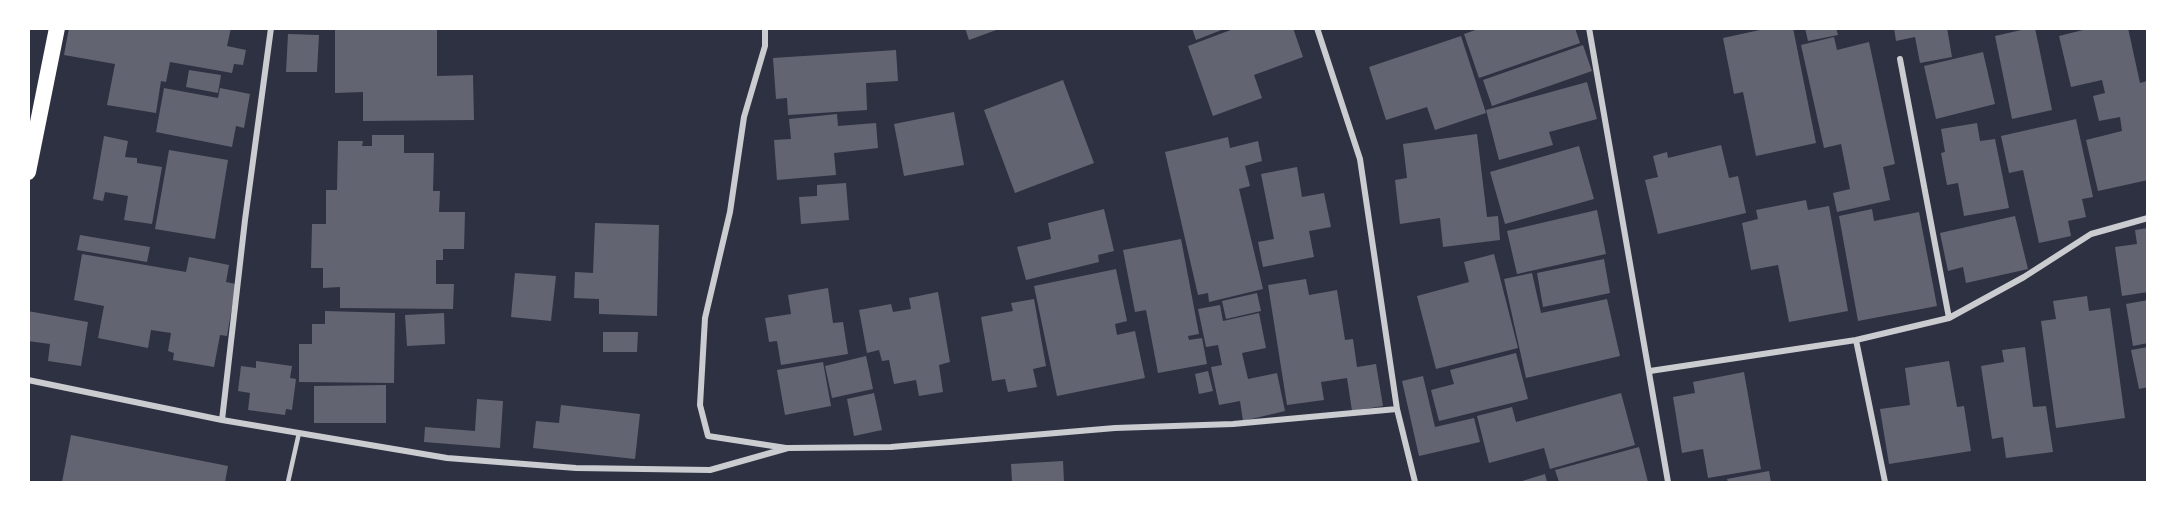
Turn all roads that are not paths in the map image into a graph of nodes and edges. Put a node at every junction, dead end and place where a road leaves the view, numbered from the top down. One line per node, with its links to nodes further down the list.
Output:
1 (57, 28): 7 (highway)
2 (271, 28): 14 (street)
3 (765, 28): 16 (street)
4 (1317, 28): 13 (street)
5 (1589, 28): 11 (street)
6 (1900, 59): 9 (street)
7 (28, 172)
8 (2148, 218): 9 (street)
9 (1949, 318): 10 (street)
10 (1856, 340): 11 (street); 20 (street)
11 (1650, 371): 19 (street)
12 (28, 380): 14 (street)
13 (1397, 410): 16 (street); 18 (street)
14 (222, 420): 15 (street)
15 (299, 433): 16 (street); 17 (lane)
16 (788, 448)
17 (288, 483)
18 (1415, 483)
19 (1668, 483)
20 (1885, 483)

